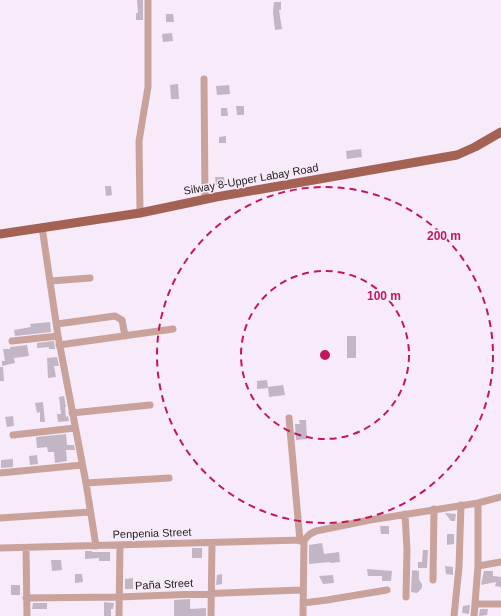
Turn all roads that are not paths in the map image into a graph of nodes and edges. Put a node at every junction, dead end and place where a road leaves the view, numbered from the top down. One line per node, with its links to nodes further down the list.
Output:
1 (148, 0): 5 (street)
2 (204, 79): 4 (street)
3 (501, 132): 4 (main road, Silway 8-Upper Labay Road)
4 (205, 199): 5 (main road, Silway 8-Upper Labay Road)
5 (140, 213): 6 (main road, Silway 8-Upper Labay Road)
6 (42, 227): 7 (main road, Silway 8-Upper Labay Road); 9 (street)
7 (0, 234)
8 (90, 278): 9 (street)
9 (51, 281): 10 (street)
10 (57, 324): 12 (street); 13 (street)
11 (173, 329): 13 (street)
12 (58, 336): 14 (street); 15 (street)
13 (125, 336): 15 (street)
14 (12, 341)
15 (59, 344): 17 (street)
16 (150, 405): 17 (street)
17 (72, 413): 19 (street)
18 (289, 418): 32 (street)
19 (75, 428): 20 (street); 21 (street)
20 (13, 435)
21 (82, 465): 22 (street); 24 (street)
22 (0, 473)
23 (169, 478): 24 (street)
24 (86, 483): 29 (street)
25 (501, 497): 26 (street)
26 (478, 503): 27 (street); 39 (street)
27 (461, 505): 28 (street); 54 (street)
28 (434, 509): 30 (street); 40 (street)
29 (90, 512): 31 (street); 35 (street)
30 (405, 514): 32 (street); 45 (street)
31 (0, 518)
32 (302, 540): 33 (street, Penpenia Street); 41 (street)
33 (212, 543): 34 (street, Penpenia Street); 43 (street)
34 (120, 545): 35 (street, Penpenia Street); 44 (street)
35 (96, 546): 37 (street, Penpenia Street)
36 (0, 548): 37 (street, Penpenia Street)
37 (26, 548): 46 (street)
38 (501, 562): 39 (street)
39 (478, 566): 48 (street)
40 (433, 580)
41 (303, 590): 43 (street, Paña Street); 47 (street)
42 (388, 590): 47 (street)
43 (211, 593): 44 (street, Paña Street); 52 (street)
44 (119, 597): 46 (street, Paña Street); 51 (street)
45 (406, 597)
46 (26, 598): 50 (street)
47 (303, 603): 53 (street)
48 (475, 604): 49 (street); 55 (street)
49 (501, 604)
50 (26, 616)
51 (119, 616)
52 (210, 616)
53 (303, 616)
54 (454, 616)
55 (474, 616)

